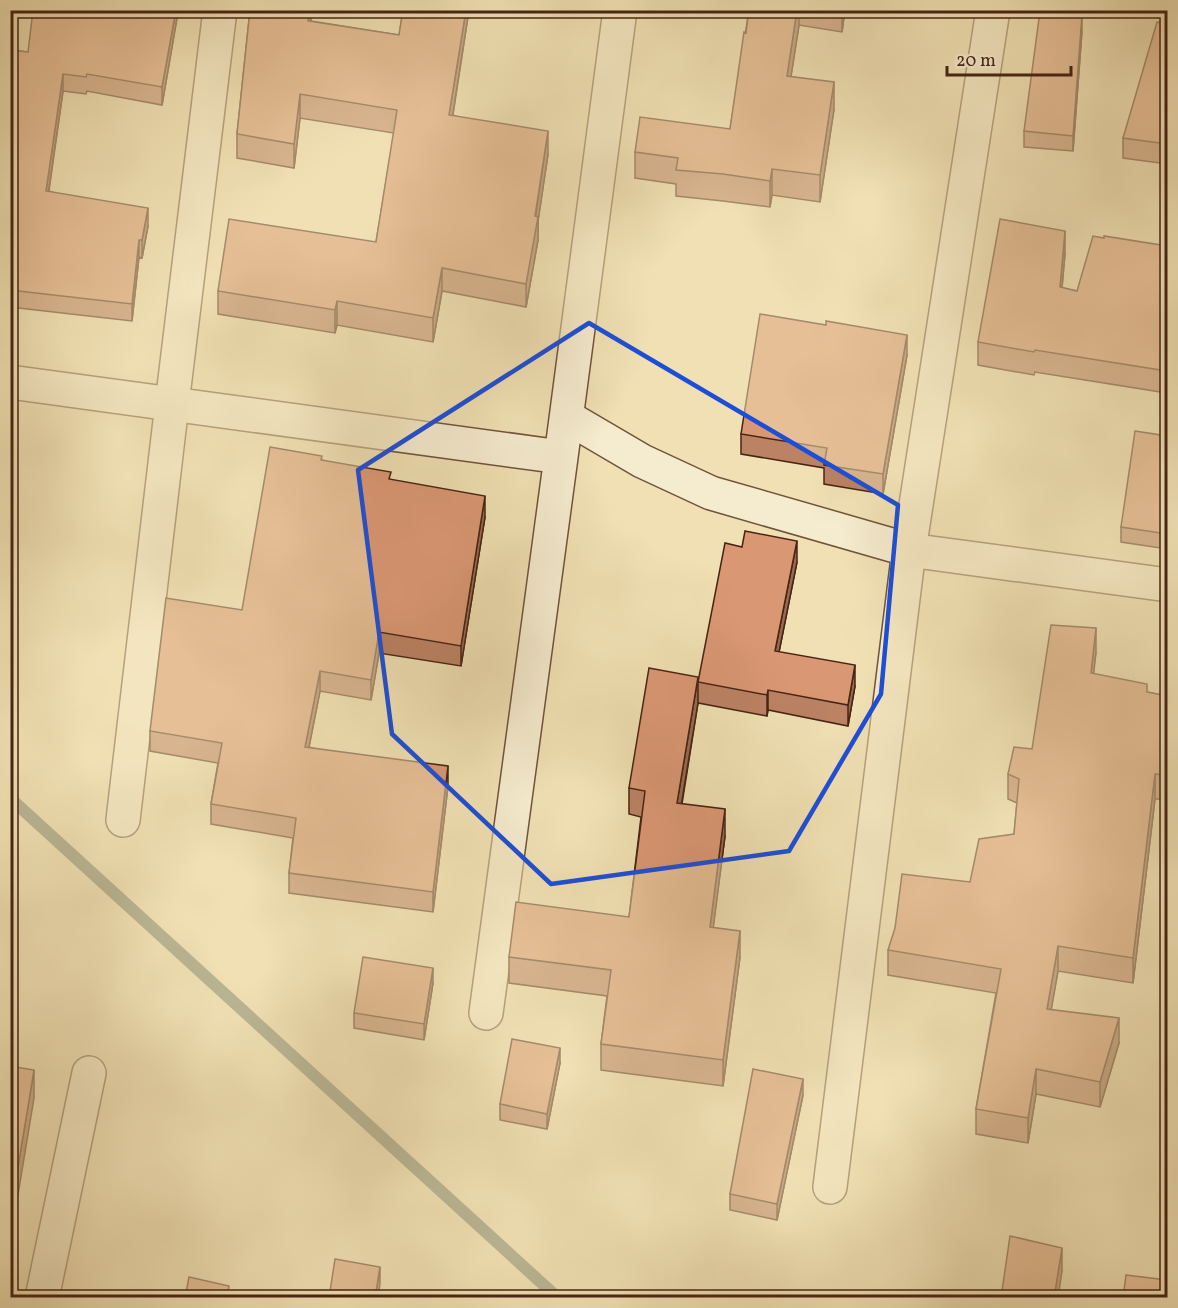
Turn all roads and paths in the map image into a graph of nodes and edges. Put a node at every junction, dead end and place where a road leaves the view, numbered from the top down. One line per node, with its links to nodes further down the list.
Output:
1 (220, 10): 5 (street)
2 (620, 10): 6 (street)
3 (993, 10): 8 (street)
4 (10, 382): 5 (street)
5 (172, 404): 7 (street); 10 (street)
6 (567, 417): 7 (street); 8 (street)
7 (561, 457): 11 (street)
8 (909, 550): 9 (street); 13 (street)
9 (1167, 585)
10 (123, 820)
11 (486, 1013)
12 (89, 1073): 14 (street)
13 (830, 1187)
14 (42, 1298)

